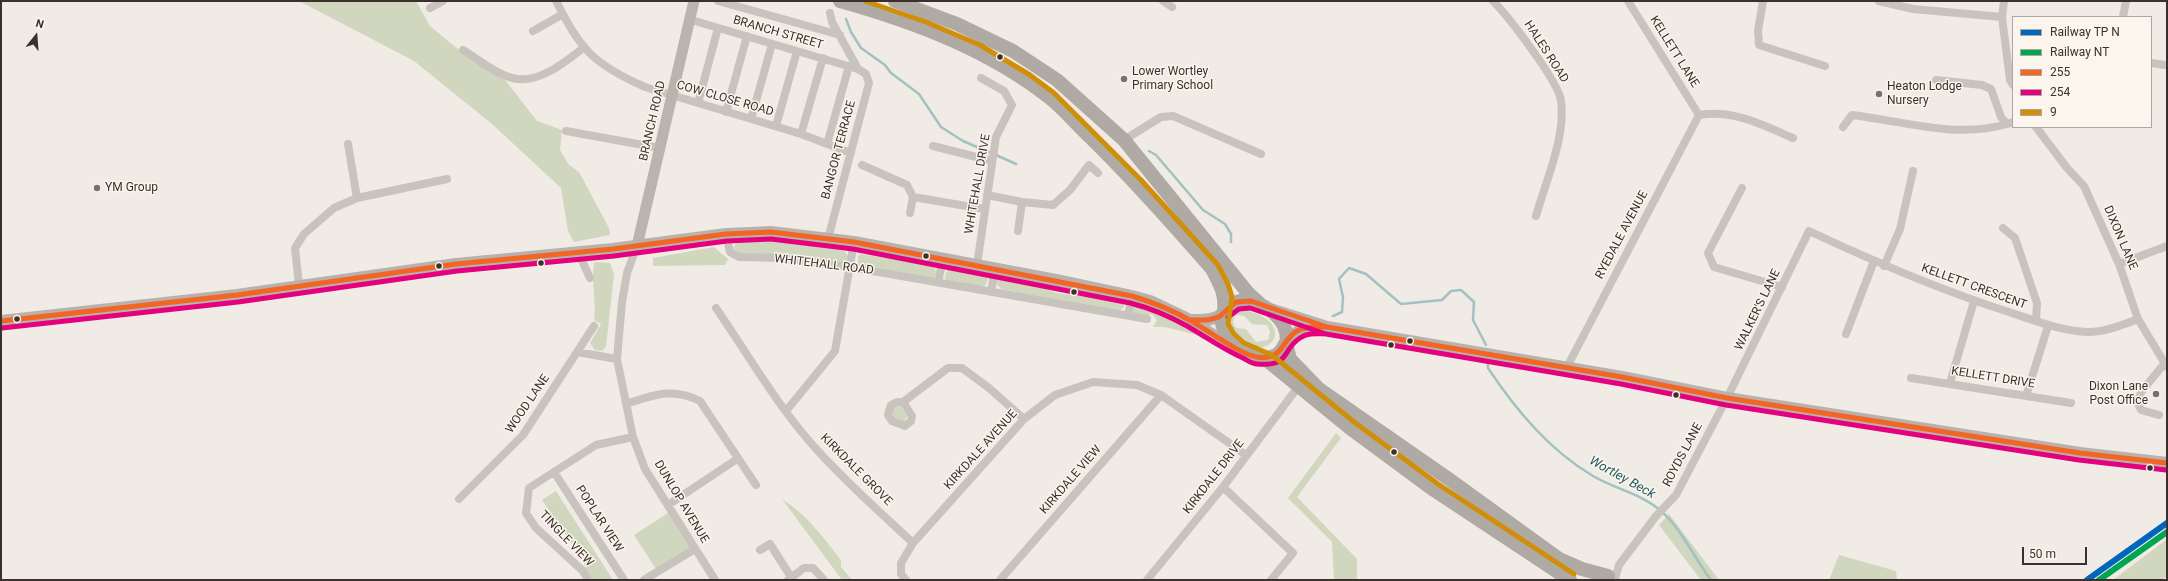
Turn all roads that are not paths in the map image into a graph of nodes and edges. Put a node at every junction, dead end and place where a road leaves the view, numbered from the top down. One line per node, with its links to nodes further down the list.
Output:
1 (443, 1): 15 (street)
2 (556, 1): 17 (street, COW CLOSE ROAD)
3 (694, 1): 20 (street, BRANCH ROAD)
4 (718, 1): 24 (street)
5 (840, 1): 67 (highway)
6 (895, 1): 50 (highway)
7 (1163, 1): 14 (street)
8 (1493, 1): 70 (street, HALES ROAD)
9 (1628, 1): 41 (street, KELLETT LANE)
10 (1763, 1): 33 (street)
11 (1879, 1): 19 (street)
12 (2004, 1): 19 (street)
13 (2126, 1): 18 (street)
14 (1172, 7)
15 (430, 8)
16 (830, 13): 24 (street, BANGOR TERRACE)
17 (563, 14): 22 (street); 26 (street, COW CLOSE ROAD)
18 (2123, 16)
19 (2002, 17): 37 (street)
20 (688, 19): 21 (street, BRANCH STREET); 38 (street, BRANCH ROAD)
21 (718, 28): 23 (street, BRANCH STREET); 39 (street)
22 (533, 31)
23 (748, 36): 25 (street, BRANCH STREET); 40 (street)
24 (840, 36): 34 (street, BANGOR TERRACE)
25 (772, 44): 28 (street, BRANCH STREET); 42 (street)
26 (583, 48): 27 (street); 38 (street, COW CLOSE ROAD)
27 (464, 50)
28 (798, 51): 29 (street, BRANCH STREET); 44 (street)
29 (823, 58): 32 (street, BRANCH STREET); 48 (street)
30 (2152, 64): 31 (street)
31 (2165, 65)
32 (849, 66): 34 (street, BRANCH STREET); 52 (street)
33 (1825, 66)
34 (860, 69): 55 (street, BANGOR TERRACE)
35 (981, 78): 57 (street, WHITEHALL DRIVE)
36 (1936, 80): 43 (street)
37 (2012, 82)
38 (673, 96): 39 (street, COW CLOSE ROAD); 54 (street, BRANCH ROAD)
39 (698, 103): 40 (street, COW CLOSE ROAD)
40 (726, 112): 42 (street, COW CLOSE ROAD)
41 (1699, 115): 49 (street); 113 (street, RYEDALE AVENUE)
42 (751, 119): 44 (street, COW CLOSE ROAD)
43 (2010, 123): 45 (street)
44 (776, 126): 48 (street, COW CLOSE ROAD)
45 (1843, 127)
46 (2037, 128): 83 (street, DIXON LANE)
47 (566, 131): 54 (street)
48 (801, 134): 52 (street, COW CLOSE ROAD)
49 (1793, 138)
50 (1124, 140): 56 (street); 67 (highway); 94 (highway)
51 (348, 144): 65 (street)
52 (827, 144): 55 (street, COW CLOSE ROAD)
53 (933, 146): 57 (street)
54 (660, 148): 77 (street, BRANCH ROAD)
55 (851, 153): 75 (street, BANGOR TERRACE)
56 (1261, 154)
57 (992, 161): 63 (street, WHITEHALL DRIVE)
58 (862, 165): 64 (street)
59 (1912, 171): 84 (street)
60 (1098, 173): 66 (street)
61 (447, 179): 65 (street)
62 (1742, 188): 90 (street)
63 (987, 195): 66 (street); 68 (street, WHITEHALL DRIVE)
64 (913, 197): 68 (street); 69 (street)
65 (356, 198): 89 (street)
66 (1022, 202): 72 (street)
67 (1158, 208): 96 (highway)
68 (984, 209): 82 (street, WHITEHALL DRIVE)
69 (910, 213)
70 (1536, 216)
71 (2003, 228): 102 (street)
72 (1018, 231)
73 (1809, 232): 81 (street, KELLETT CRESCENT); 90 (street, WALKER'S LANE)
74 (726, 234): 75 (main road, WHITEHALL ROAD); 77 (main road, WHITEHALL ROAD); 85 (street, WHITEHALL ROAD)
75 (828, 239): 76 (main road, WHITEHALL ROAD)
76 (854, 242): 80 (main road, WHITEHALL ROAD); 85 (street)
77 (637, 246): 79 (main road, WHITEHALL ROAD); 111 (street, DUNLOP AVENUE)
78 (2167, 246): 83 (street)
79 (578, 252): 87 (street); 89 (main road, WHITEHALL ROAD)
80 (943, 259): 82 (main road, WHITEHALL ROAD); 88 (street)
81 (1874, 261): 84 (street, KELLETT CRESCENT); 106 (street)
82 (977, 264): 86 (main road, WHITEHALL ROAD)
83 (2119, 264): 99 (street, DIXON LANE)
84 (1884, 266): 93 (street, KELLETT CRESCENT)
85 (850, 267): 88 (street, WHITEHALL ROAD); 123 (street)
86 (994, 268): 91 (street); 92 (main road, WHITEHALL ROAD)
87 (590, 278)
88 (938, 282): 91 (street, WHITEHALL ROAD)
89 (299, 285): 101 (main road, WHITEHALL ROAD)
90 (1782, 287): 119 (street, WALKER'S LANE)
91 (991, 292): 97 (street, WHITEHALL ROAD)
92 (1132, 296): 97 (street); 100 (main road, WHITEHALL ROAD)
93 (1974, 301): 102 (street, KELLETT CRESCENT); 115 (street)
94 (1266, 307): 96 (highway); 105 (main road); 107 (highway)
95 (716, 308): 123 (street, KIRKDALE GROVE)
96 (1224, 312): 100 (main road, WHITEHALL ROAD); 108 (highway)
97 (1128, 315): 98 (street, WHITEHALL ROAD)
98 (1147, 319)
99 (2138, 319): 104 (street, KELLETT CRESCENT); 112 (street, DIXON LANE)
100 (1190, 320): 108 (main road, WHITEHALL ROAD)
101 (1, 321)
102 (2036, 321): 104 (street, KELLETT CRESCENT)
103 (594, 326): 109 (street, WOOD LANE)
104 (2048, 326): 118 (street)
105 (1327, 327): 107 (main road); 113 (main road)
106 (1846, 334)
107 (1287, 341): 110 (highway); 139 (highway)
108 (1240, 348): 110 (highway)
109 (577, 352): 111 (street); 133 (street, WOOD LANE)
110 (1257, 357): 116 (highway)
111 (617, 359): 122 (street, DUNLOP AVENUE)
112 (2165, 366): 124 (street)
113 (1566, 367): 119 (main road)
114 (1911, 378): 115 (street, KELLETT DRIVE)
115 (1950, 383): 118 (street, KELLETT DRIVE)
116 (1298, 387): 127 (street, KIRKDALE DRIVE); 149 (highway)
117 (1161, 395): 125 (street, KIRKDALE AVENUE); 127 (street, KIRKDALE AVENUE); 146 (street, KIRKDALE VIEW)
118 (2026, 396): 121 (street, KELLETT DRIVE)
119 (1727, 398): 129 (main road); 139 (street, ROYDS LANE)
120 (903, 402): 125 (street)
121 (2071, 403)
122 (626, 404): 126 (street, DUNLOP AVENUE); 128 (street)
123 (786, 411): 135 (street, KIRKDALE GROVE)
124 (2159, 415)
125 (1024, 419): 135 (street, KIRKDALE AVENUE)
126 (633, 437): 130 (street, TINGLE VIEW); 134 (street, DUNLOP AVENUE)
127 (1246, 455): 132 (street, KIRKDALE DRIVE)
128 (737, 459): 131 (street); 134 (street)
129 (2167, 463)
130 (554, 472): 140 (street, TINGLE VIEW); 141 (street, POPLAR VIEW)
131 (756, 485)
132 (1223, 487): 147 (street, KIRKDALE DRIVE); 148 (street)
133 (459, 499)
134 (668, 504): 136 (street, DUNLOP AVENUE)
135 (913, 543): 145 (street, KIRKDALE AVENUE)
136 (694, 549): 142 (street); 143 (street, DUNLOP AVENUE)
137 (760, 550): 138 (street)
138 (789, 579): 144 (street)
139 (1609, 579)
140 (588, 580)
141 (624, 580)
142 (644, 580)
143 (715, 580)
144 (824, 580)
145 (906, 580)
146 (1000, 580)
147 (1147, 580)
148 (1271, 580)
149 (1570, 580)

